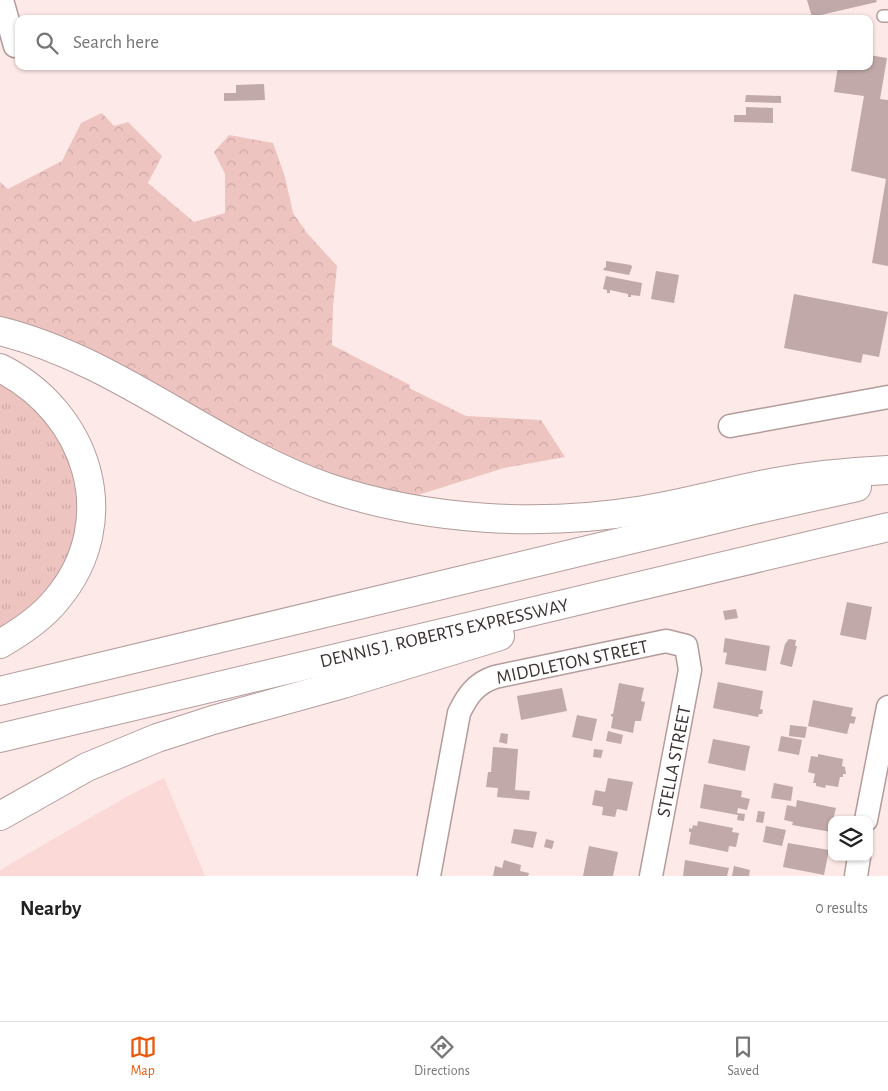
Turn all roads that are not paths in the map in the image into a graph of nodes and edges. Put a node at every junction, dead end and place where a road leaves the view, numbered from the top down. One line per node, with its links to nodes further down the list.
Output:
1 (2, 0): 2 (street)
2 (15, 43)
3 (0, 331): 7 (highway)
4 (0, 368): 11 (highway)
5 (888, 396): 6 (street)
6 (730, 426)
7 (888, 470)
8 (888, 480): 13 (highway)
9 (888, 528): 10 (highway, DENNIS J. ROBERTS EXPRESSWAY)
10 (748, 560): 15 (highway, DENNIS J. ROBERTS EXPRESSWAY); 16 (highway)
11 (0, 644)
12 (686, 646): 19 (street, MIDDLETON STREET); 20 (street, STELLA STREET)
13 (0, 691)
14 (888, 707): 17 (street)
15 (0, 740)
16 (0, 816)
17 (867, 816)
18 (858, 861): 21 (street)
19 (428, 876)
20 (651, 876)
21 (856, 876)

